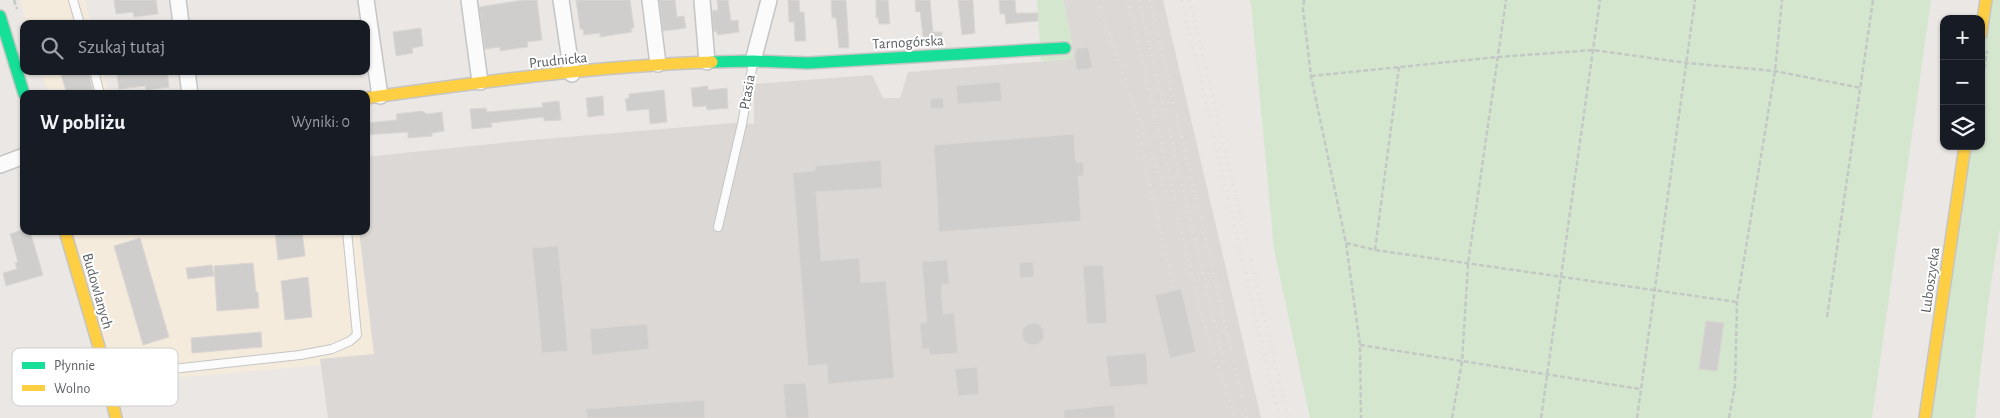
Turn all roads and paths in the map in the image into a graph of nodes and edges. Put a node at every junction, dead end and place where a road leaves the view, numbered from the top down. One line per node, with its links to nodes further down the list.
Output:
1 (73, 0): 18 (lane)
2 (178, 0): 19 (street)
3 (366, 0): 20 (street)
4 (469, 0): 35 (street)
5 (561, 0): 31 (street)
6 (650, 0): 28 (street)
7 (702, 0): 26 (street)
8 (769, 0): 25 (street)
9 (1304, 0): 34 (path)
10 (1506, 0): 24 (path)
11 (1600, 0): 22 (path)
12 (1695, 0): 27 (path)
13 (1782, 0): 30 (path)
14 (1873, 0): 36 (path)
15 (1986, 0): 16 (street)
16 (1984, 15)
17 (0, 16): 37 (street)
18 (79, 20)
19 (180, 20)
20 (367, 20)
21 (1064, 48): 25 (street, Tarnogórska)
22 (1593, 50): 24 (path); 27 (path); 50 (path)
23 (370, 55): 40 (street)
24 (1498, 57): 29 (path); 49 (path)
25 (753, 61): 26 (street, Prudnicka); 44 (lane, Ptasia)
26 (708, 62): 28 (street, Prudnicka)
27 (1687, 63): 30 (path); 51 (path)
28 (658, 64): 31 (street, Prudnicka)
29 (1399, 67): 34 (path); 48 (path)
30 (1775, 71): 36 (path); 52 (path)
31 (572, 74): 35 (street, Prudnicka)
32 (95, 75): 38 (lane)
33 (188, 75): 39 (street)
34 (1311, 76): 47 (path)
35 (480, 82): 40 (street, Prudnicka)
36 (1860, 88): 53 (path)
37 (23, 90)
38 (99, 90)
39 (189, 90)
40 (373, 97)
41 (1964, 150): 65 (street, Luboszycka)
42 (20, 158): 43 (street)
43 (0, 165)
44 (718, 227)
45 (66, 235): 55 (street, Budowlanych)
46 (347, 235): 57 (lane)
47 (1346, 243): 48 (path); 54 (path)
48 (1375, 250): 49 (path)
49 (1468, 264): 50 (path); 56 (path)
50 (1561, 277): 51 (path); 58 (path)
51 (1655, 290): 52 (path); 59 (path)
52 (1737, 302): 64 (path)
53 (1827, 317)
54 (1360, 345): 56 (path); 60 (path)
55 (98, 348)
56 (1462, 362): 58 (path); 61 (path)
57 (178, 369)
58 (1547, 376): 59 (path); 62 (path)
59 (1641, 389): 63 (path)
60 (1361, 418)
61 (1452, 418)
62 (1541, 418)
63 (1637, 418)
64 (1729, 418)
65 (1925, 418)

